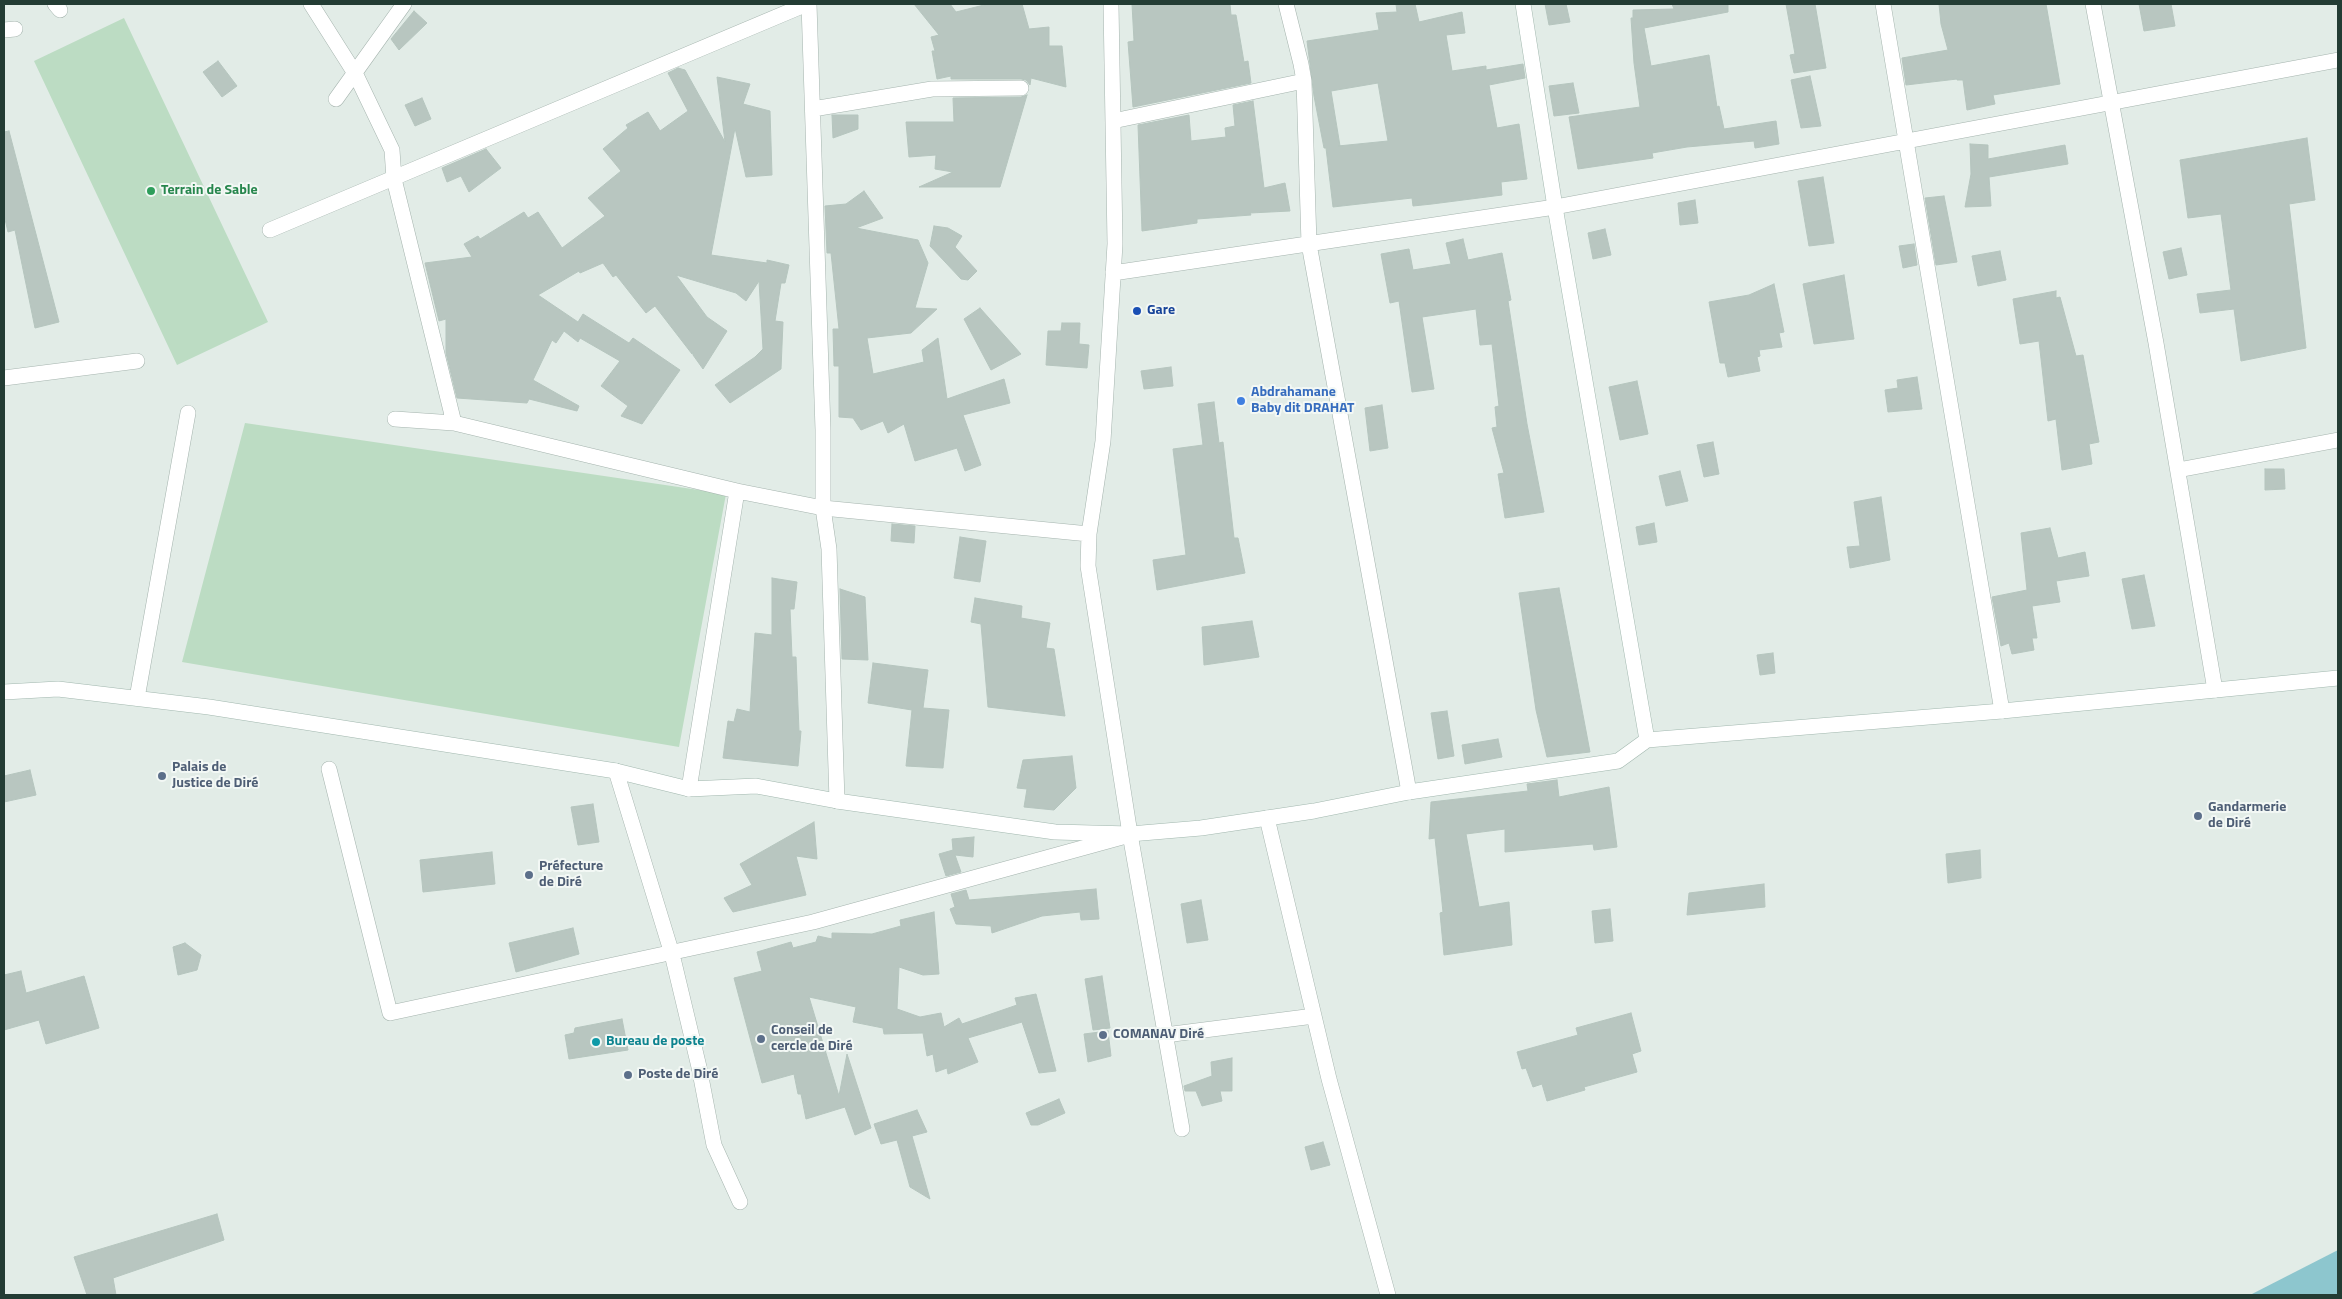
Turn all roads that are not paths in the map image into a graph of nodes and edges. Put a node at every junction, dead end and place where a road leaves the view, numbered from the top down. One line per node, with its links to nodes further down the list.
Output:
1 (310, 4): 10 (street)
2 (404, 4): 10 (street)
3 (808, 4): 15 (street); 18 (street)
4 (1111, 4): 16 (street)
5 (1286, 4): 11 (street)
6 (1523, 4): 19 (street)
7 (1883, 4): 17 (street)
8 (2092, 4): 14 (street)
9 (2338, 60): 14 (street)
10 (356, 75): 13 (street); 18 (street)
11 (1304, 81): 16 (street); 21 (street)
12 (1022, 88): 15 (street)
13 (336, 99)
14 (2111, 102): 17 (street); 29 (street)
15 (813, 109): 31 (street)
16 (1113, 122): 22 (street)
17 (1907, 140): 19 (street); 37 (street)
18 (394, 179): 20 (street); 27 (street)
19 (1555, 207): 21 (street); 38 (street)
20 (270, 230)
21 (1309, 244): 22 (street); 42 (street)
22 (1113, 274): 32 (street)
23 (137, 361): 24 (street)
24 (4, 378)
25 (188, 414): 36 (street)
26 (395, 419): 27 (street)
27 (454, 423): 30 (street)
28 (2338, 440): 29 (street)
29 (2178, 470): 34 (street)
30 (737, 491): 31 (street); 41 (street)
31 (823, 508): 32 (street); 43 (street)
32 (1089, 534): 45 (street)
33 (2338, 678): 34 (street)
34 (2215, 690): 37 (street)
35 (4, 692): 36 (street)
36 (137, 698): 40 (street)
37 (2002, 711): 38 (street)
38 (1647, 740): 42 (street)
39 (329, 769): 46 (street)
40 (616, 771): 41 (street); 46 (street)
41 (689, 789): 43 (street)
42 (1409, 792): 44 (street)
43 (838, 801): 45 (street)
44 (1267, 818): 45 (street); 47 (street)
45 (1130, 834): 46 (street); 48 (street)
46 (672, 954): 50 (street)
47 (1314, 1016): 48 (street); 51 (street)
48 (1165, 1035): 49 (street)
49 (1182, 1129)
50 (740, 1202)
51 (1388, 1295)

